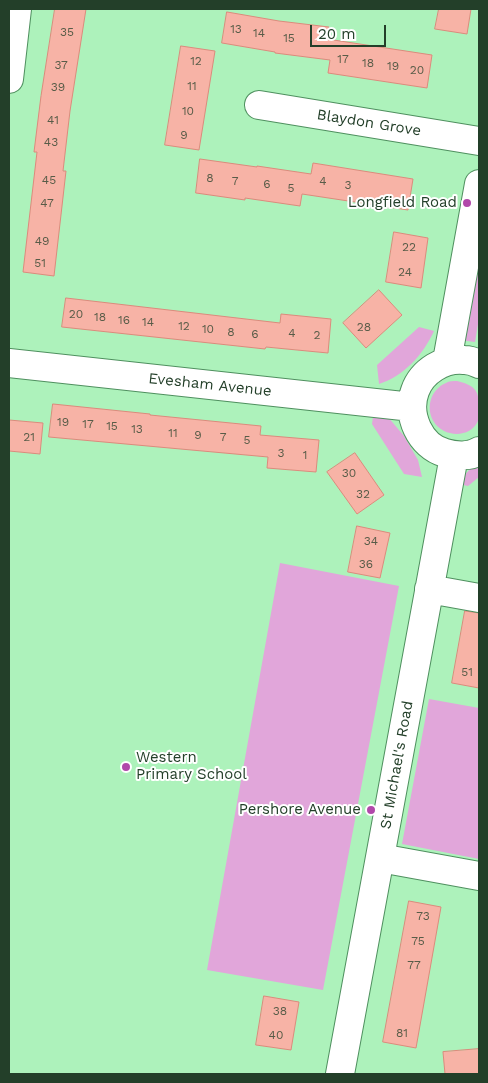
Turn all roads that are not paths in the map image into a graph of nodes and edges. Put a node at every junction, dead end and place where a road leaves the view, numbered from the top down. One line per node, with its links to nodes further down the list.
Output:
1 (17, 9): 2 (street)
2 (9, 79)
3 (259, 105): 4 (street, Blaydon Grove)
4 (479, 141)
5 (479, 184): 6 (street)
6 (476, 223): 7 (street)
7 (447, 361): 9 (street); 10 (street)
8 (9, 364): 10 (street, Evesham Avenue)
9 (479, 364)
10 (412, 407): 11 (street, St Michael's Road)
11 (466, 454): 12 (street, St Michael's Road)
12 (429, 589): 13 (street); 14 (street, St Michael's Road)
13 (479, 598)
14 (380, 858): 15 (street); 16 (street, St Michael's Road)
15 (479, 876)
16 (340, 1074)

